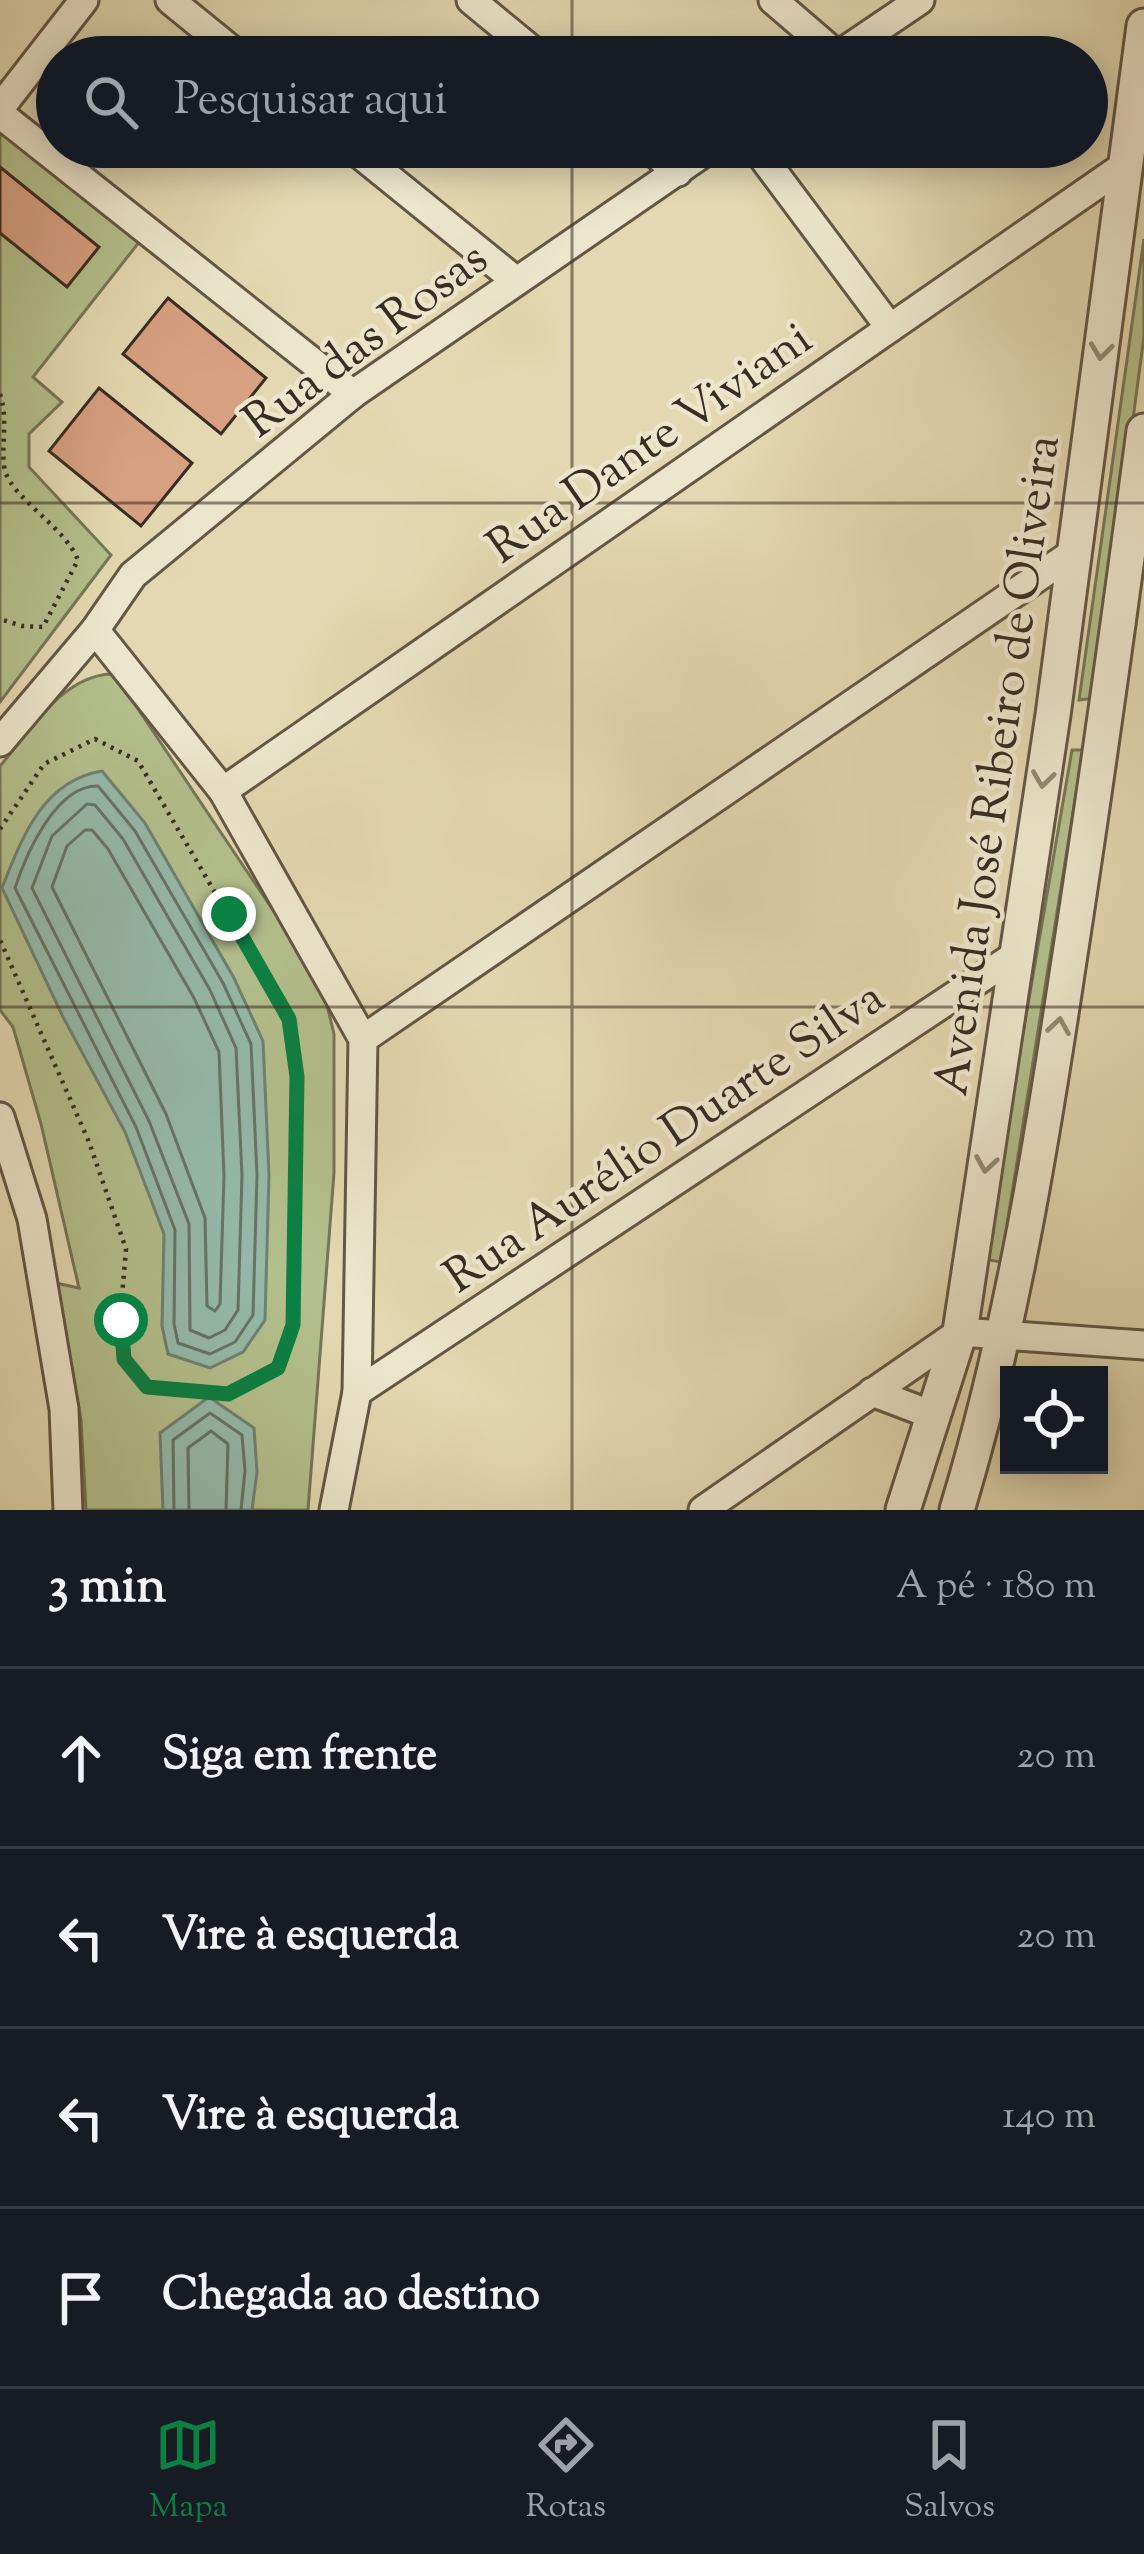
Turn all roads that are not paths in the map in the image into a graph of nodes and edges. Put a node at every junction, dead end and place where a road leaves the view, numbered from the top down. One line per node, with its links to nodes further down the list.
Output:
1 (84, 0): 7 (street)
2 (170, 0): 8 (street)
3 (471, 0): 9 (street)
4 (773, 0): 10 (street)
5 (920, 0): 11 (street)
6 (1144, 26): 15 (street, Avenida José Ribeiro de Oliveira)
7 (57, 36)
8 (214, 36)
9 (514, 36)
10 (814, 36)
11 (867, 36)
12 (36, 63): 13 (street)
13 (0, 111): 14 (street)
14 (36, 140)
15 (1125, 165): 23 (street, Rua Dante Viviani); 26 (street, Avenida José Ribeiro de Oliveira, one-way to 26)
16 (71, 168): 24 (street)
17 (377, 168): 22 (street)
18 (673, 168): 21 (street)
19 (683, 168): 21 (street, Rua das Rosas)
20 (771, 168): 23 (street)
21 (678, 172): 22 (street, Rua das Rosas)
22 (515, 280): 24 (street, Rua das Rosas)
23 (890, 328): 31 (street, Rua Dante Viviani)
24 (353, 394): 27 (street, Rua das Rosas)
25 (1144, 431): 29 (street, Avenida José Ribeiro de Oliveira)
26 (1076, 551): 28 (street, Avenida José Ribeiro de Oliveira); 33 (street)
27 (94, 630): 30 (street, Rua das Rosas); 31 (street)
28 (1053, 715): 29 (street); 32 (street, Avenida José Ribeiro de Oliveira, one-way to 32)
29 (1105, 724): 36 (street, Avenida José Ribeiro de Oliveira, one-way to 29)
30 (0, 742)
31 (223, 791): 33 (street)
32 (1019, 952): 35 (street, Avenida José Ribeiro de Oliveira, one-way to 35); 38 (street, Rua Aurélio Duarte Silva)
33 (363, 1040): 38 (street)
34 (0, 1117): 41 (street)
35 (961, 1332): 36 (street); 39 (street); 40 (street, Avenida José Ribeiro de Oliveira)
36 (1004, 1332): 37 (street); 45 (street, Avenida José Ribeiro de Oliveira)
37 (1144, 1345)
38 (357, 1391): 42 (street)
39 (872, 1392): 40 (street); 43 (street)
40 (935, 1416): 44 (street, Avenida José Ribeiro de Oliveira)
41 (68, 1510)
42 (334, 1510)
43 (703, 1510)
44 (904, 1510)
45 (957, 1510)

